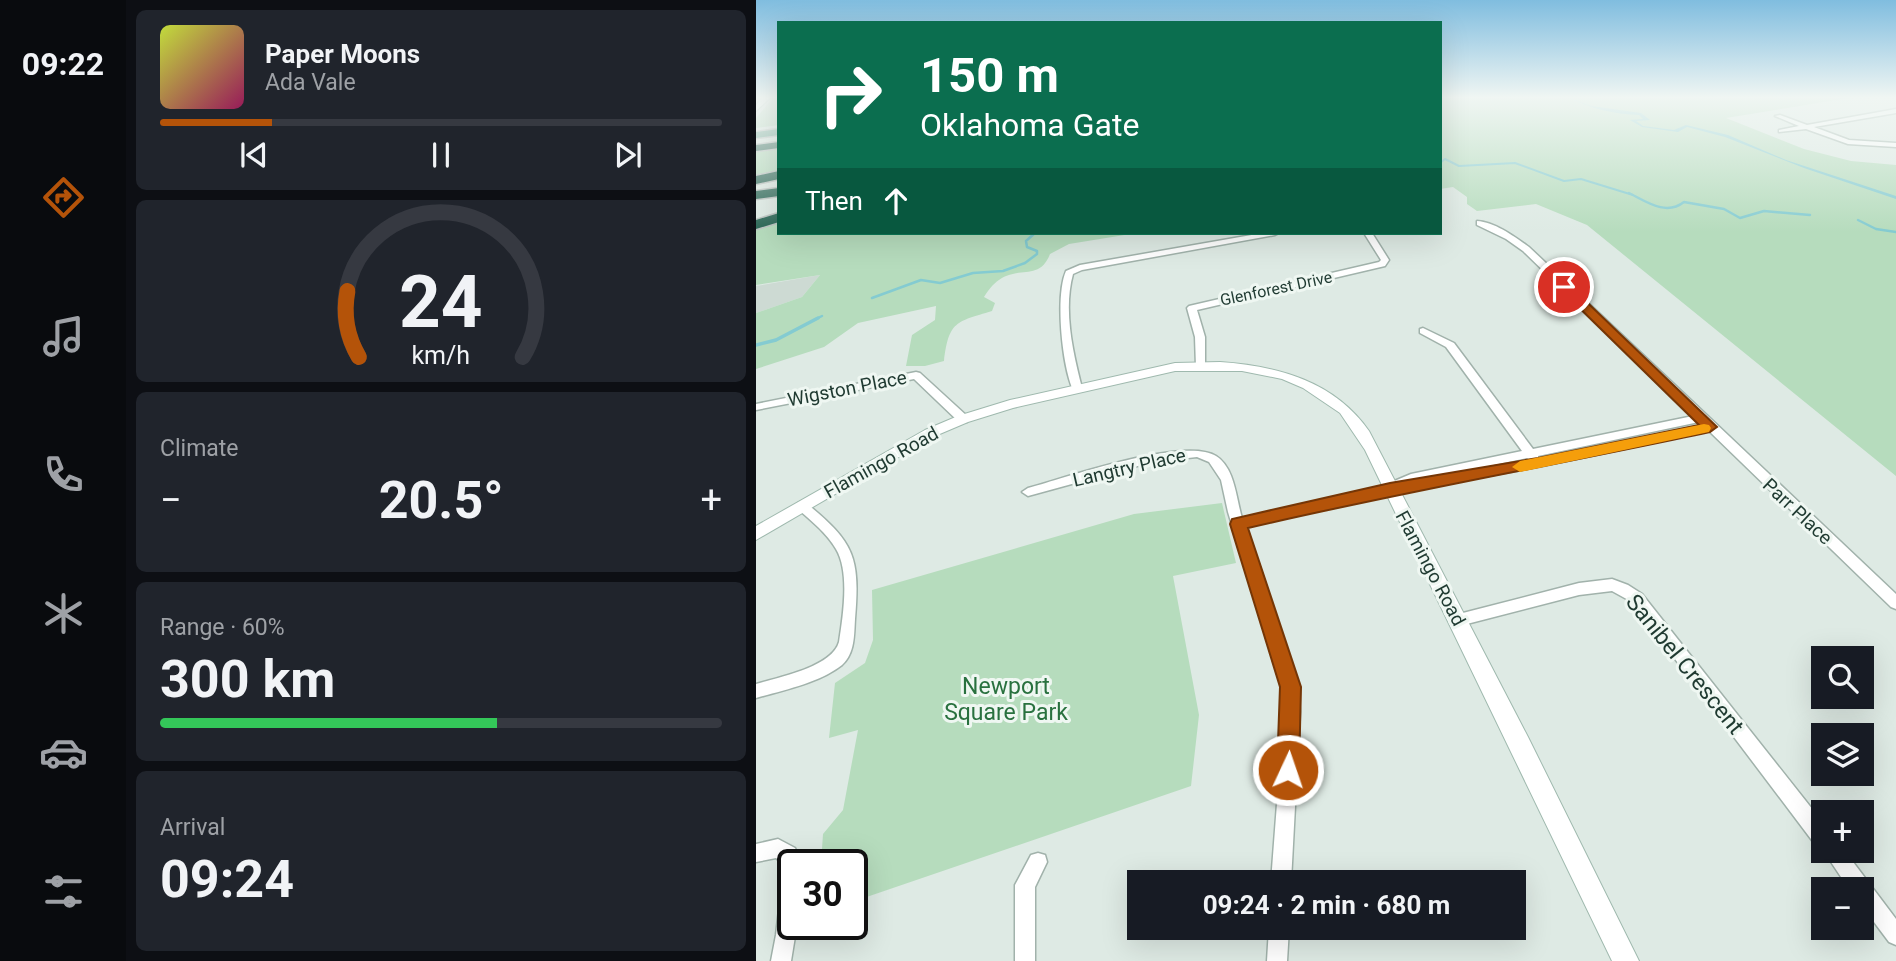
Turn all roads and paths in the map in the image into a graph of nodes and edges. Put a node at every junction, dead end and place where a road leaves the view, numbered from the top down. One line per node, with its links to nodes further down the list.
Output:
1 (756, 142): 3 (highway)
2 (1849, 142): 5 (street)
3 (777, 143)
4 (777, 143): 6 (highway)
5 (1896, 145)
6 (756, 148)
7 (777, 176): 9 (highway)
8 (777, 181): 9 (highway)
9 (756, 182)
10 (777, 192): 11 (highway)
11 (756, 195)
12 (777, 218): 14 (highway)
13 (1480, 223): 22 (street, Parr Place)
14 (756, 225)
15 (1264, 235): 19 (street)
16 (1369, 235): 18 (street, Glenforest Drive)
17 (1423, 331): 23 (street)
18 (1200, 365): 19 (street, Flamingo Road); 24 (street, Flamingo Road)
19 (1077, 388): 21 (street, Flamingo Road)
20 (756, 407): 21 (street, Wigston Place)
21 (963, 419): 26 (street, Flamingo Road)
22 (1705, 423): 23 (street); 29 (street, Parr Place)
23 (1534, 458): 24 (street)
24 (1390, 489): 27 (street); 30 (street, Flamingo Road)
25 (1028, 492): 27 (street, Langtry Place)
26 (802, 506): 28 (street, Flamingo Road); 31 (street)
27 (1238, 524): 36 (street, Langtry Place)
28 (756, 534)
29 (1896, 603)
30 (1459, 621): 32 (street, Sanibel Crescent); 44 (street, Flamingo Road)
31 (756, 691)
32 (1811, 823)
33 (779, 849): 34 (street)
34 (756, 853)
35 (1038, 862): 42 (street)
36 (1283, 870)
37 (1874, 906): 38 (street)
38 (1896, 935)
39 (785, 940): 41 (street)
40 (1278, 940): 43 (street)
41 (781, 961)
42 (1025, 961)
43 (1277, 961)
44 (1626, 961)

